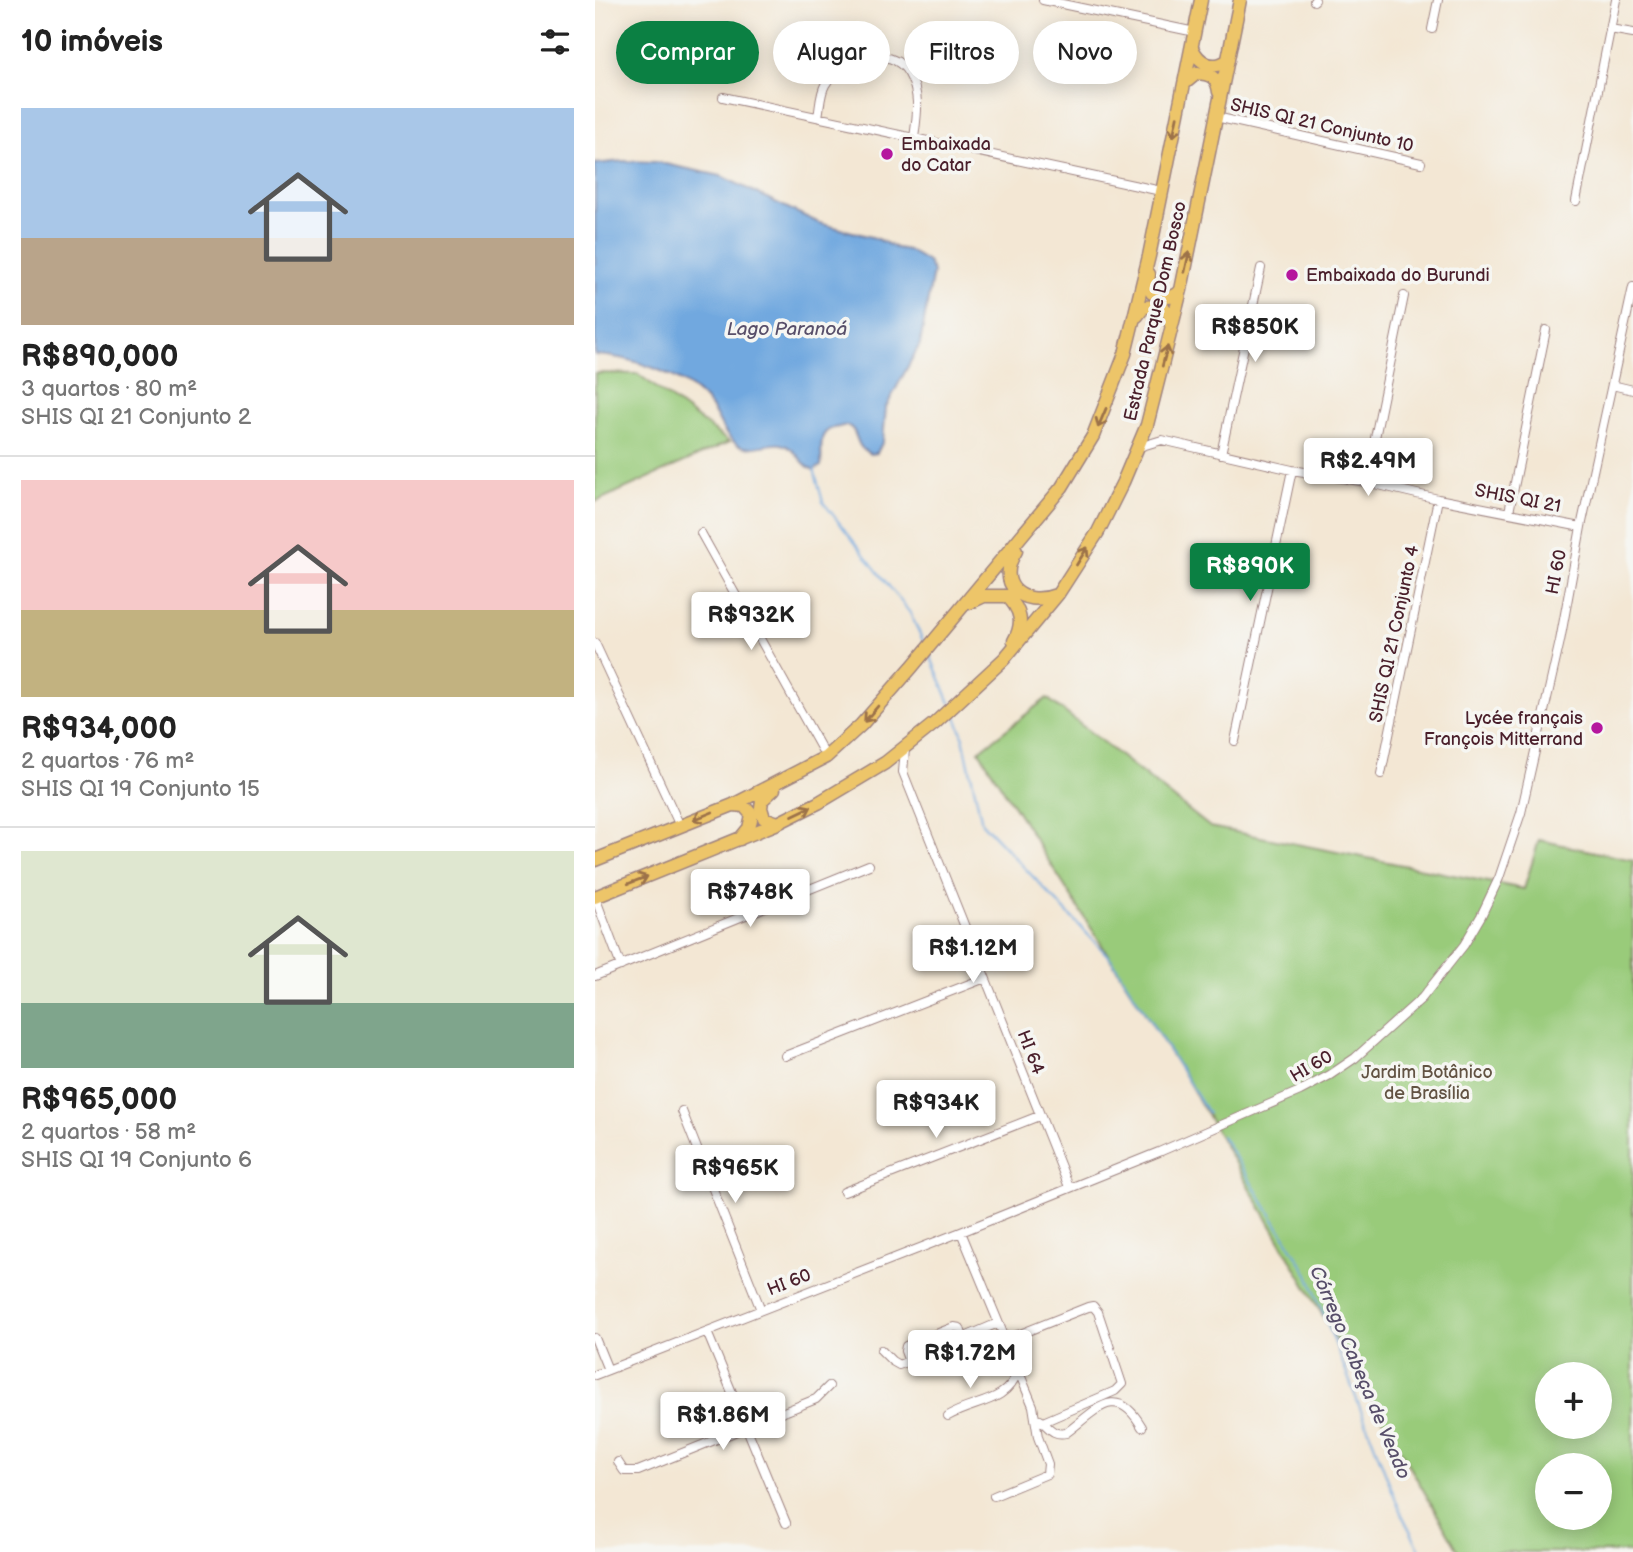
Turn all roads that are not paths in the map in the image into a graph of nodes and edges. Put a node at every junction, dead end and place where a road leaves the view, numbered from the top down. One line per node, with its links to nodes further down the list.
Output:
1 (1043, 0): 8 (street)
2 (1201, 0): 8 (main road, Estrada Parque Dom Bosco)
3 (1240, 0): 11 (main road, Estrada Parque Dom Bosco)
4 (1438, 0): 6 (street)
5 (1616, 0): 7 (street)
6 (1432, 29)
7 (1611, 29): 9 (street); 19 (street)
8 (1195, 32): 10 (main road, Estrada Parque Dom Bosco)
9 (1633, 33)
10 (1192, 48): 11 (main road); 12 (main road, Estrada Parque Dom Bosco)
11 (1228, 60): 14 (main road, Estrada Parque Dom Bosco)
12 (1185, 83): 14 (main road); 18 (main road, Estrada Parque Dom Bosco, one-way to 18)
13 (723, 97): 15 (street)
14 (1217, 113): 17 (street, SHIS QI 21 Conjunto 10); 23 (main road, Estrada Parque Dom Bosco, one-way to 14)
15 (818, 117): 16 (street); 16 (street)
16 (914, 138): 18 (street)
17 (1421, 163)
18 (1161, 191): 20 (main road, Estrada Parque Dom Bosco)
19 (1576, 201)
20 (1149, 256): 23 (main road); 25 (main road, Estrada Parque Dom Bosco)
21 (1261, 268): 33 (street)
22 (1633, 287): 28 (street, HI 60)
23 (1181, 290): 26 (main road, Estrada Parque Dom Bosco)
24 (1404, 296): 35 (street)
25 (1135, 318): 26 (main road); 40 (main road, Estrada Parque Dom Bosco, one-way to 40)
26 (1172, 329): 30 (main road, Estrada Parque Dom Bosco, one-way to 26)
27 (1546, 330): 37 (street)
28 (1612, 385): 29 (street); 38 (street, HI 60)
29 (1633, 390)
30 (1147, 425): 31 (street); 32 (main road, Estrada Parque Dom Bosco)
31 (1162, 440): 32 (street); 33 (street, SHIS QI 21)
32 (1139, 447): 41 (main road, Estrada Parque Dom Bosco, one-way to 32)
33 (1221, 454): 34 (street, SHIS QI 21)
34 (1293, 470): 35 (street, SHIS QI 21); 45 (street)
35 (1366, 482): 36 (street, SHIS QI 21)
36 (1438, 499): 37 (street, SHIS QI 21); 50 (street, SHIS QI 21 Conjunto 4)
37 (1509, 512): 38 (street, SHIS QI 21)
38 (1581, 527): 65 (street, HI 60)
39 (701, 533): 47 (street)
40 (1024, 535): 41 (main road); 42 (main road, Estrada Parque Dom Bosco)
41 (1058, 594): 44 (main road, Estrada Parque Dom Bosco)
42 (961, 608): 44 (main road); 47 (main road, Estrada Parque Dom Bosco, one-way to 47)
43 (595, 643): 54 (street)
44 (1004, 660): 46 (main road, Estrada Parque Dom Bosco)
45 (1235, 741)
46 (905, 749): 48 (main road, Estrada Parque Dom Bosco); 49 (street, HI 64)
47 (826, 757): 51 (main road, Estrada Parque Dom Bosco)
48 (885, 763): 49 (street); 53 (main road, Estrada Parque Dom Bosco, one-way to 48)
49 (902, 772): 61 (street, HI 64)
50 (1381, 774)
51 (788, 778): 52 (main road, Estrada Parque Dom Bosco); 53 (main road)
52 (733, 804): 54 (main road, Estrada Parque Dom Bosco, one-way to 54); 55 (main road)
53 (778, 823): 55 (main road, Estrada Parque Dom Bosco)
54 (680, 826): 56 (main road, Estrada Parque Dom Bosco)
55 (740, 839): 58 (main road, Estrada Parque Dom Bosco, one-way to 55)
56 (595, 860)
57 (869, 865): 59 (street)
58 (595, 897): 59 (street)
59 (621, 966): 60 (street)
60 (595, 976)
61 (985, 978): 62 (street); 64 (street, HI 64)
62 (785, 1056)
63 (682, 1111): 68 (street)
64 (1039, 1116): 65 (street, HI 64); 66 (street)
65 (1069, 1187): 67 (street, HI 60)
66 (844, 1192)
67 (961, 1232): 68 (street, HI 60); 69 (street)
68 (761, 1310): 70 (street, HI 60)
69 (998, 1323): 73 (street); 74 (street)
70 (707, 1332): 78 (street, HI 60); 85 (street)
71 (595, 1338): 78 (street)
72 (926, 1338): 73 (street); 76 (street); 77 (street)
73 (964, 1338): 76 (street)
74 (1005, 1340): 79 (street); 84 (street)
75 (881, 1350): 77 (street)
76 (932, 1352): 77 (street)
77 (909, 1362)
78 (608, 1370): 80 (street, HI 60)
79 (1018, 1371): 82 (street); 83 (street)
80 (595, 1376)
81 (829, 1386): 85 (street)
82 (948, 1416)
83 (1034, 1416): 84 (street); 88 (street)
84 (1043, 1422): 86 (street)
85 (745, 1427): 87 (street); 89 (street)
86 (1142, 1427)
87 (618, 1462)
88 (994, 1496)
89 (786, 1524)

